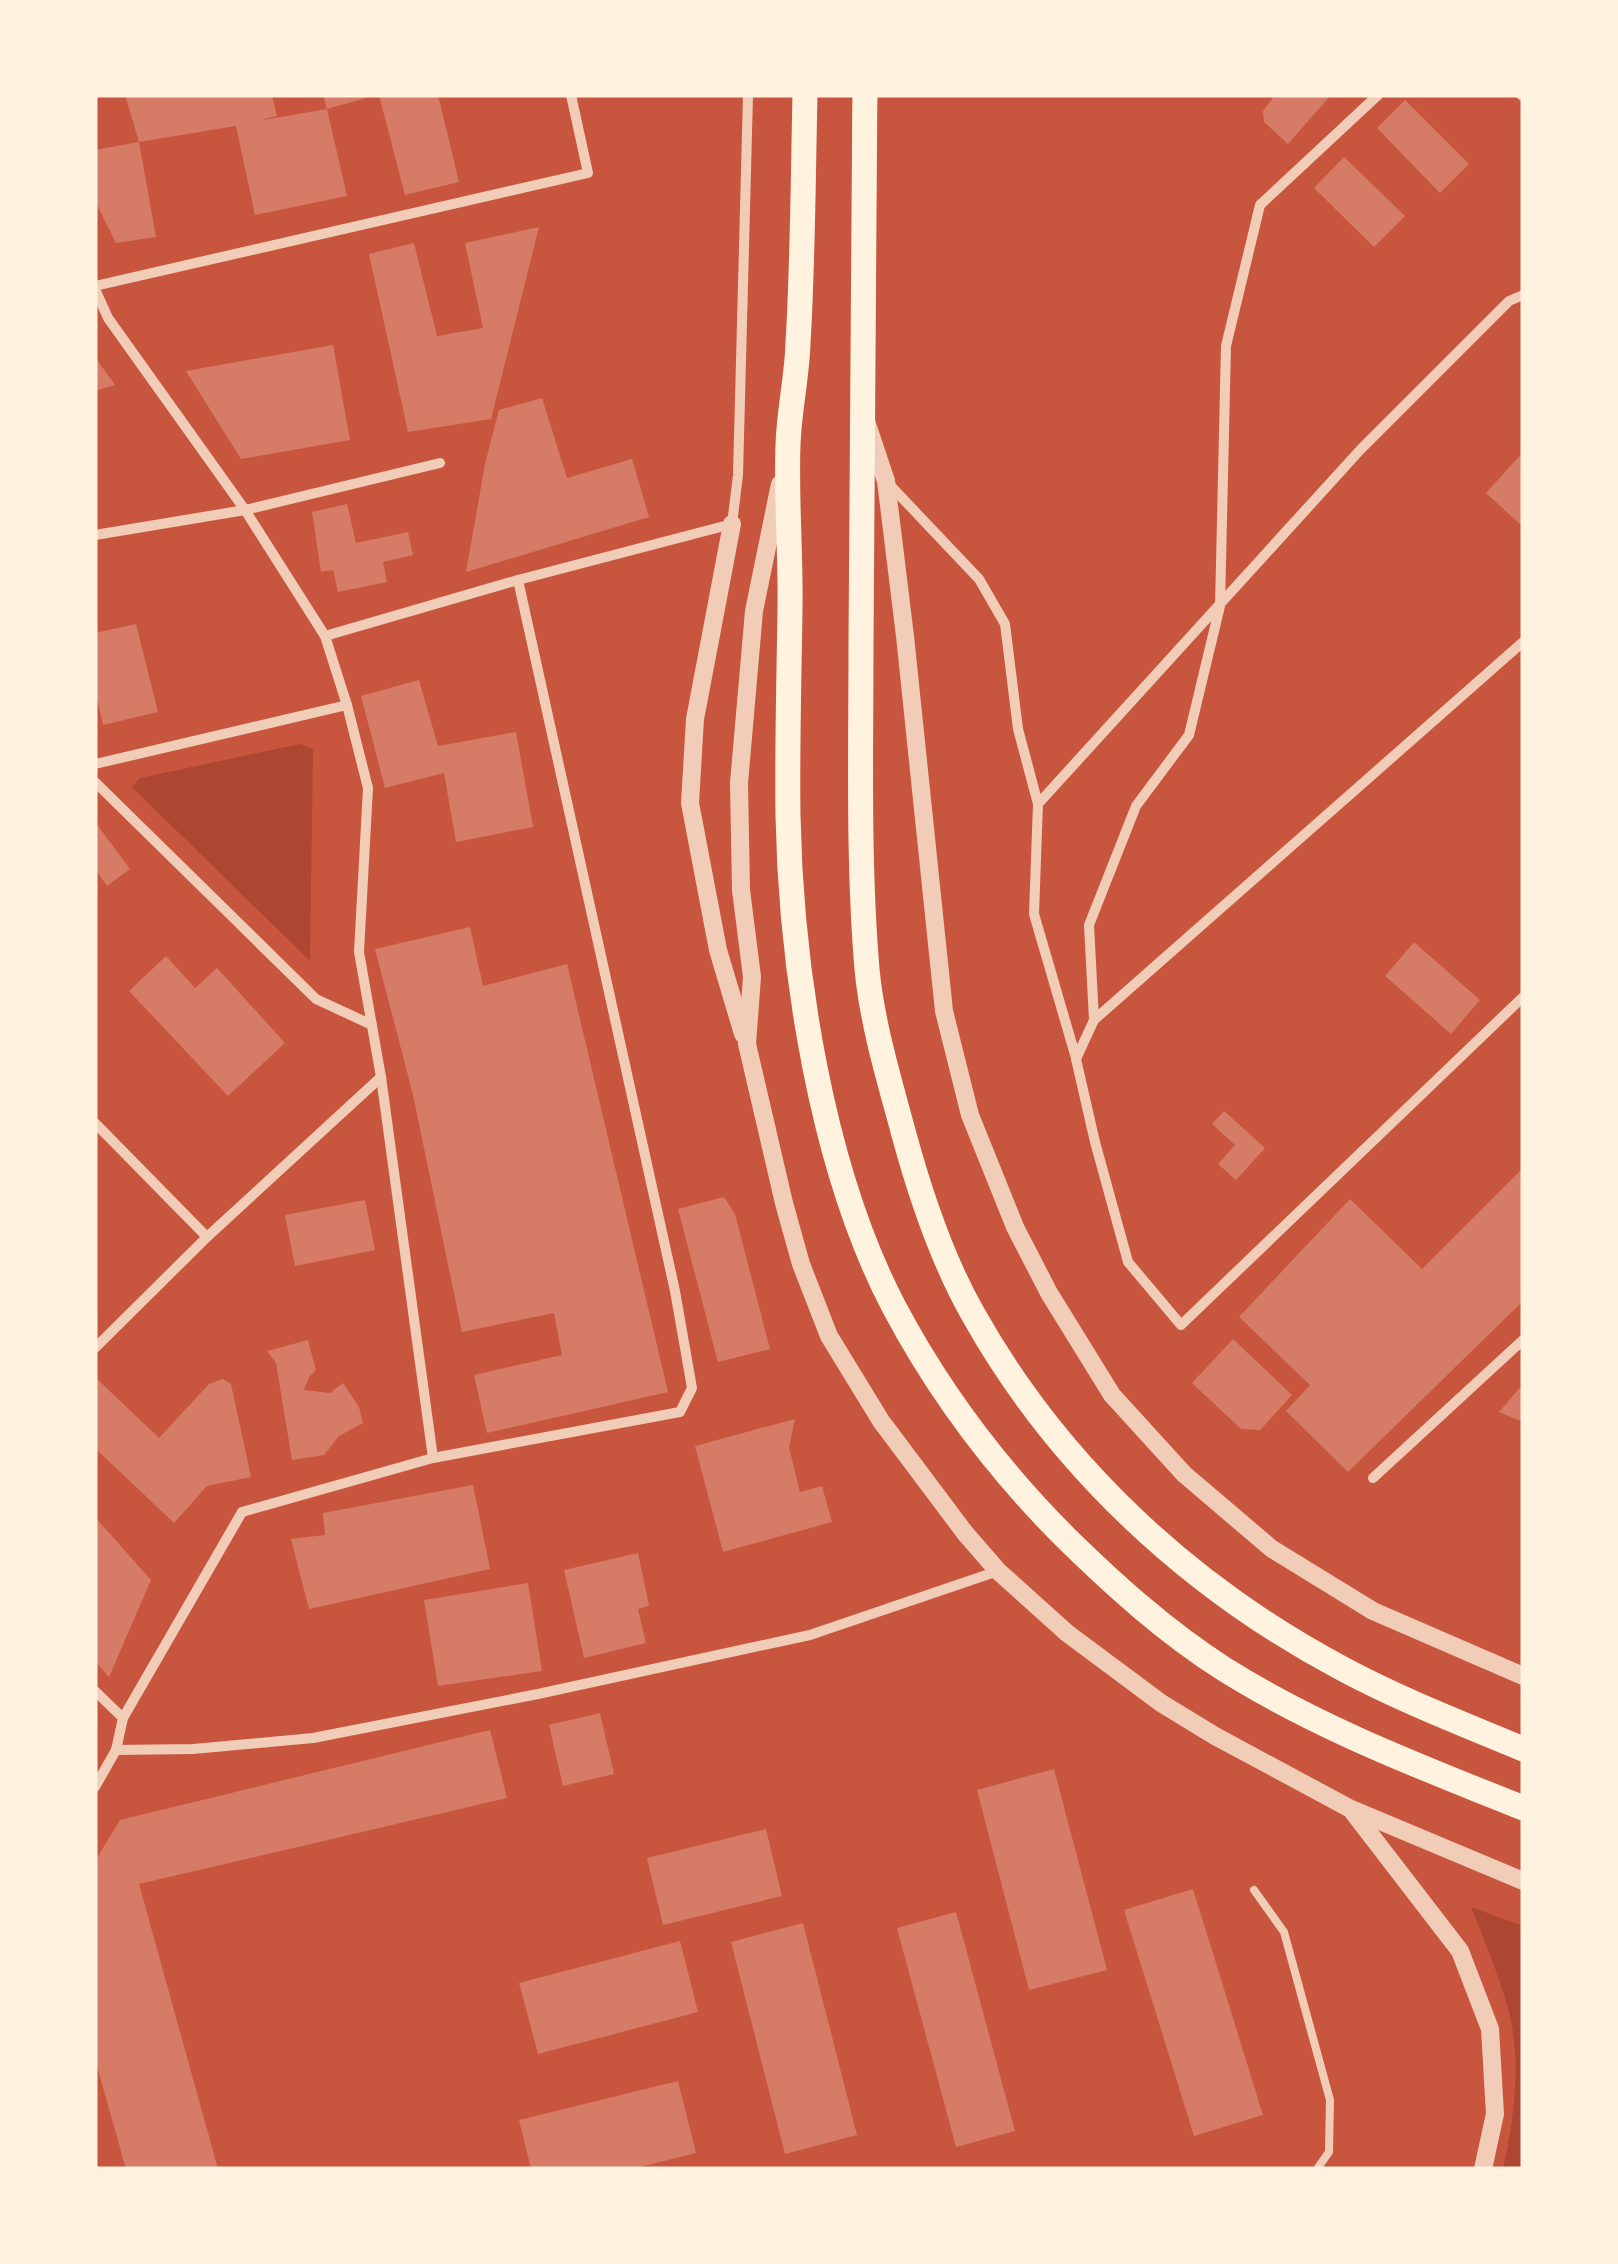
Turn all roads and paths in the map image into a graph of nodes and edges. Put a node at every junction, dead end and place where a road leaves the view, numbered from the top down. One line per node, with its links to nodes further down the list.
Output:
1 (571, 95): 6 (street)
2 (748, 95): 13 (street)
3 (805, 95): 9 (main road)
4 (866, 95): 8 (main road)
5 (1378, 95): 16 (street)
6 (95, 287): 12 (street)
7 (1523, 294): 16 (street)
8 (860, 400): 11 (street); 39 (main road)
9 (788, 444): 26 (street); 43 (main road)
10 (440, 463): 12 (street)
11 (886, 481): 22 (street); 36 (street)
12 (246, 510): 14 (street); 17 (street)
13 (732, 524): 15 (street); 26 (street)
14 (95, 535)
15 (518, 580): 17 (street); 33 (street)
16 (1220, 606): 22 (street); 24 (street)
17 (325, 636): 19 (street)
18 (1523, 642): 24 (street)
19 (347, 705): 20 (street); 25 (street)
20 (95, 764)
21 (95, 782): 25 (street)
22 (1038, 804): 27 (street)
23 (1523, 997): 27 (street)
24 (1094, 1020): 27 (street)
25 (372, 1025): 28 (street)
26 (746, 1044): 35 (street)
27 (1076, 1059)
28 (382, 1077): 30 (street); 33 (street)
29 (95, 1122): 30 (street)
30 (207, 1237): 32 (street)
31 (1523, 1340): 34 (street)
32 (95, 1348)
33 (433, 1458): 38 (street)
34 (1373, 1478)
35 (998, 1571): 40 (street); 42 (street)
36 (1523, 1676)
37 (95, 1690): 38 (street)
38 (123, 1718): 40 (street)
39 (1523, 1749)
40 (116, 1750): 41 (street)
41 (95, 1787)
42 (1349, 1808): 44 (street); 47 (street)
43 (1523, 1808)
44 (1523, 1881)
45 (1254, 1890): 46 (lane)
46 (1317, 2169)
47 (1483, 2169)

